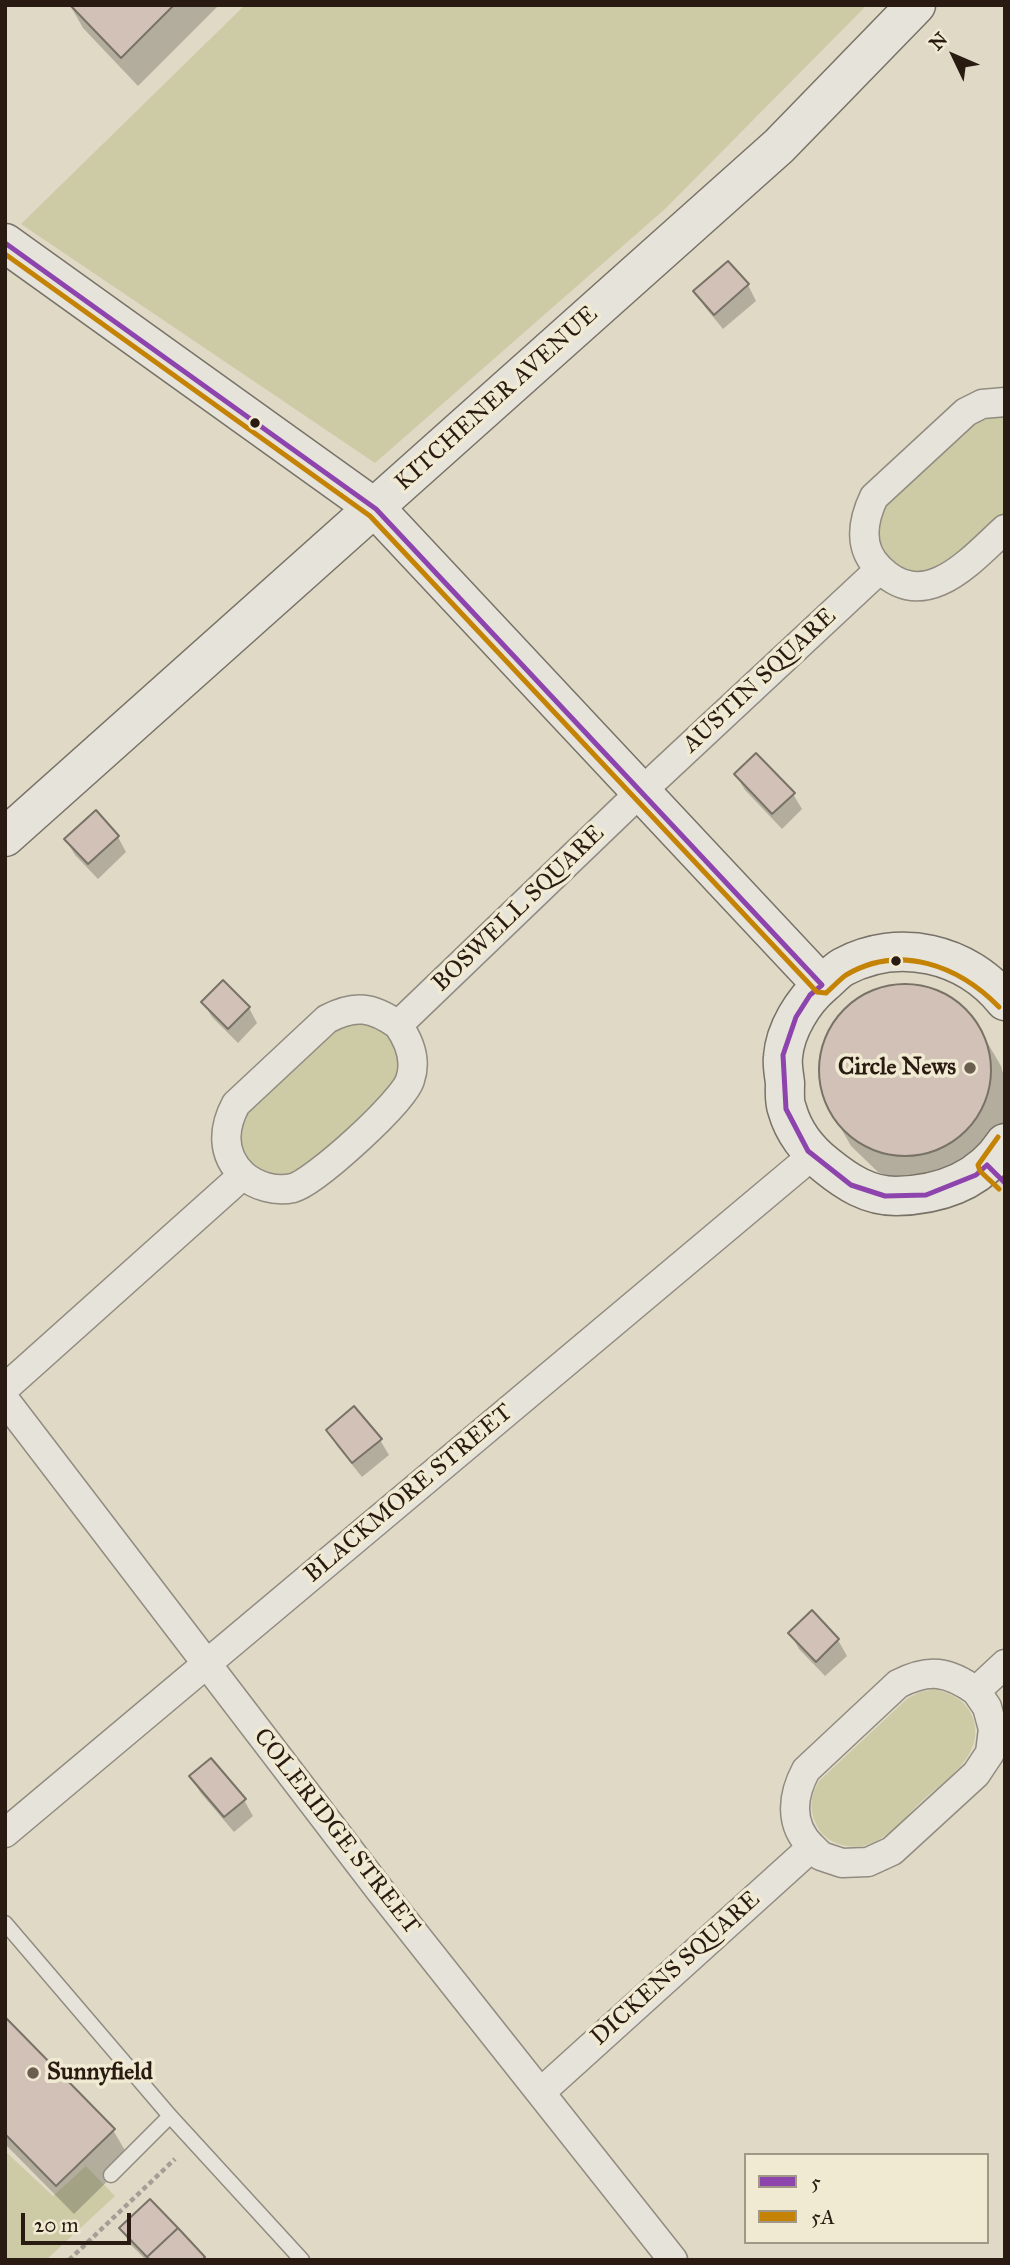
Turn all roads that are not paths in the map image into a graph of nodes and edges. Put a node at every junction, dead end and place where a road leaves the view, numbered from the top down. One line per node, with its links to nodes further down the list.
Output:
1 (916, 5): 4 (street, KITCHENER AVENUE)
2 (5, 243): 4 (street)
3 (1005, 402): 6 (street)
4 (376, 509): 7 (street); 8 (street, KITCHENER AVENUE)
5 (1005, 529): 6 (street)
6 (880, 569): 7 (street, AUSTIN SQUARE)
7 (641, 793): 9 (street); 11 (street, BOSWELL SQUARE)
8 (5, 837)
9 (822, 985): 10 (street); 12 (street)
10 (1003, 997)
11 (398, 1025): 14 (street); 14 (street)
12 (813, 1155): 13 (street); 17 (street, BLACKMORE STREET)
13 (999, 1164)
14 (243, 1175): 15 (street)
15 (5, 1388)
16 (5, 1400): 17 (street, COLERIDGE STREET)
17 (205, 1664): 20 (street, BLACKMORE STREET); 23 (street, COLERIDGE STREET)
18 (1005, 1664): 19 (street)
19 (976, 1691): 21 (street); 21 (street)
20 (5, 1833)
21 (812, 1847): 23 (street, DICKENS SQUARE)
22 (5, 1923): 24 (lane)
23 (541, 2092): 27 (street, COLERIDGE STREET)
24 (170, 2116): 25 (lane); 26 (lane)
25 (111, 2175)
26 (302, 2260)
27 (673, 2260)

